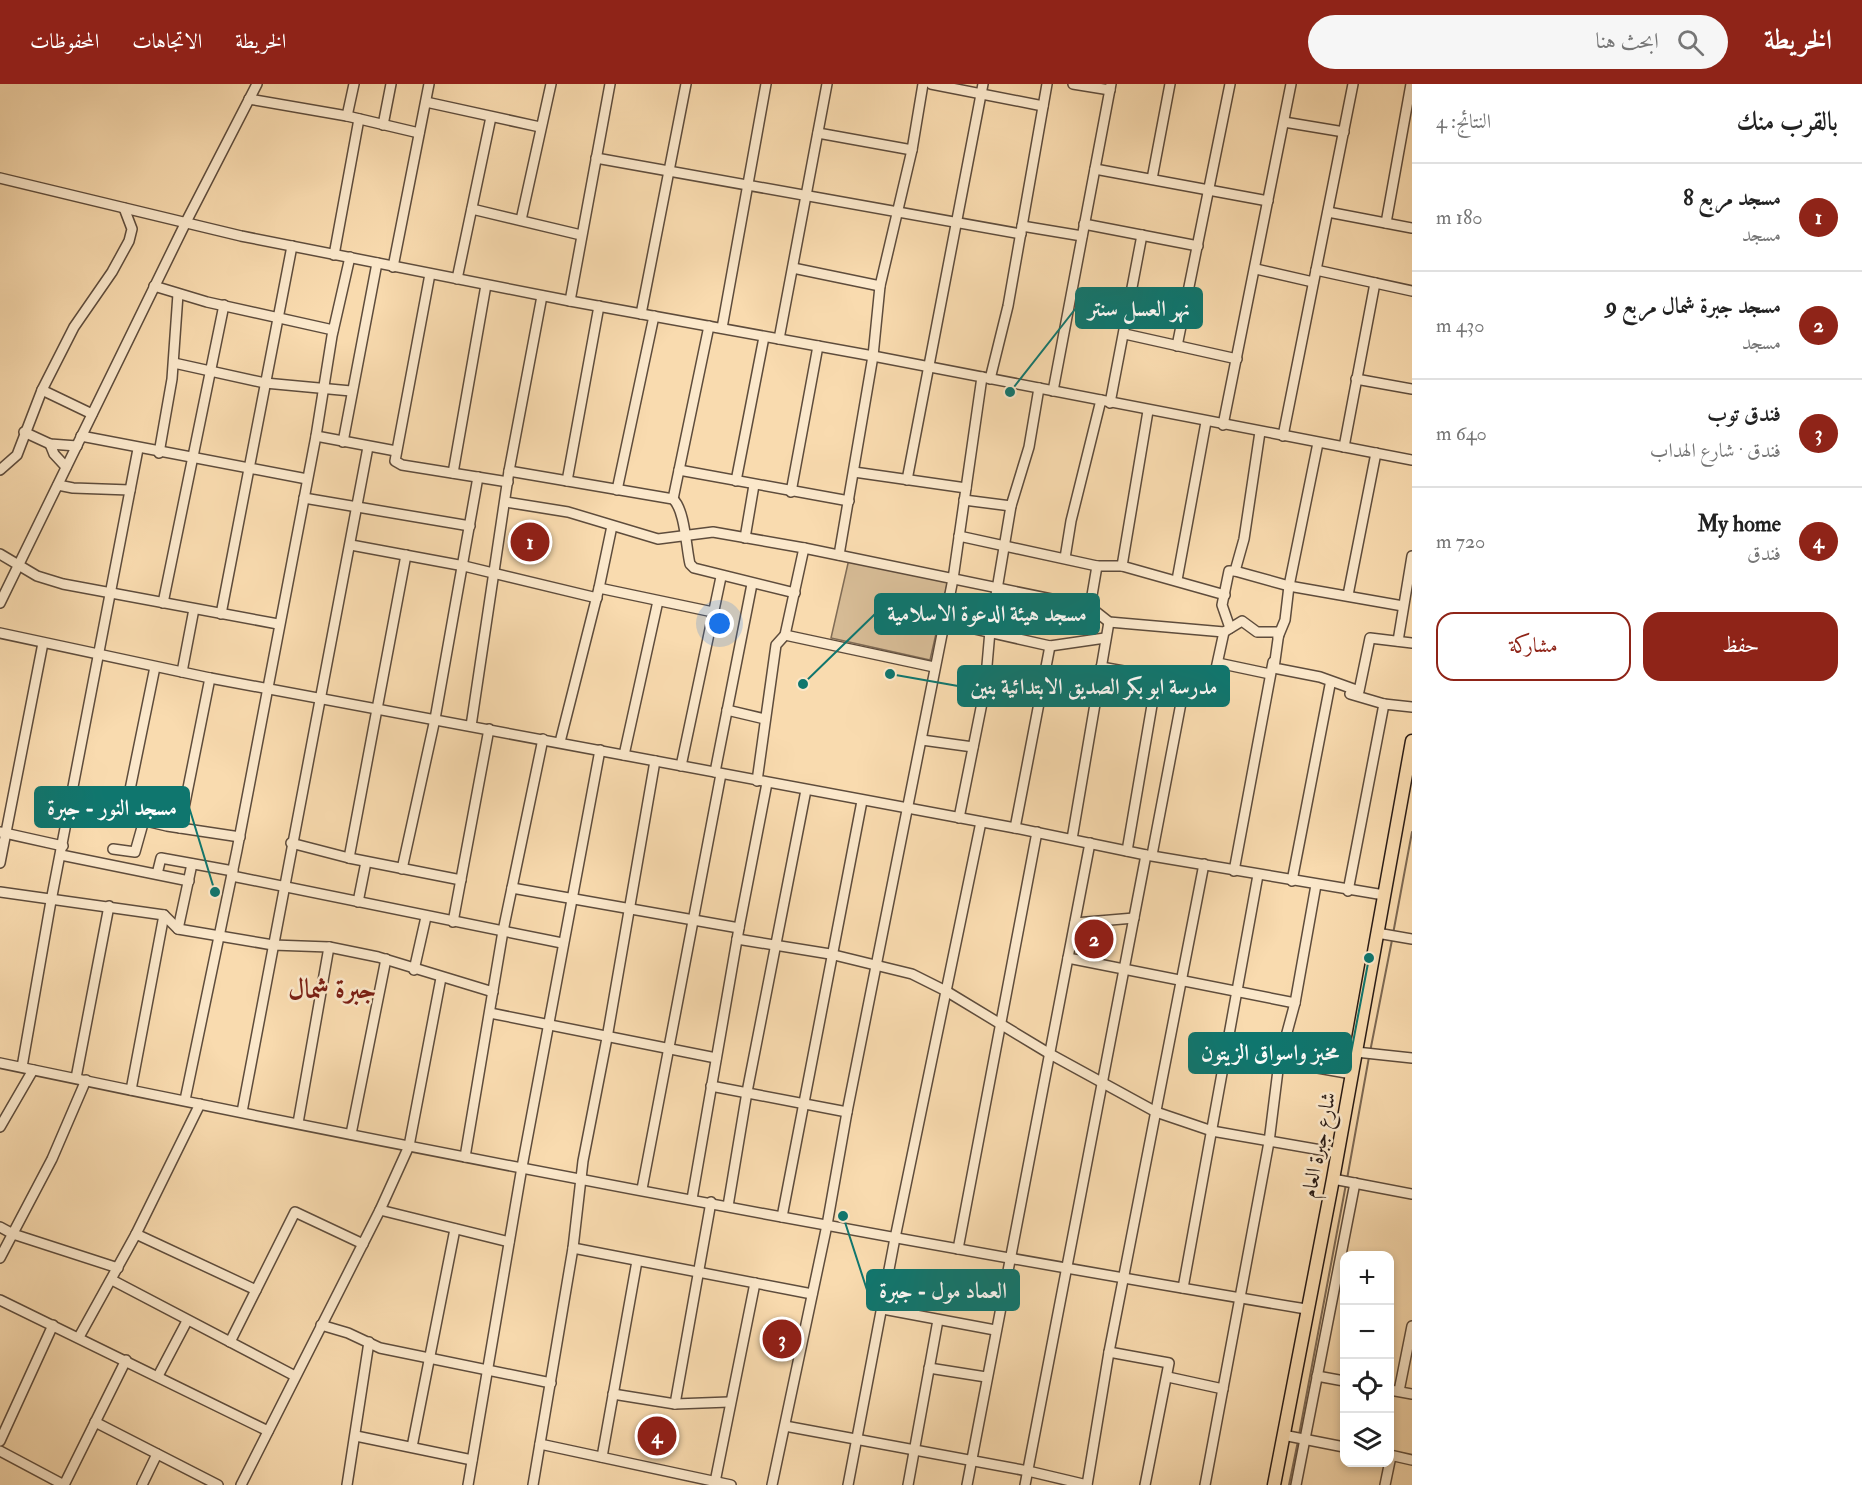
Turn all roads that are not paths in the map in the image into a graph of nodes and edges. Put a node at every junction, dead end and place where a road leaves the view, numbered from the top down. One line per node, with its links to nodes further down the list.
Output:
1 (256, 84): 21 (street)
2 (354, 84): 24 (street)
3 (391, 84): 28 (street)
4 (429, 84): 22 (street)
5 (551, 84): 29 (street)
6 (610, 84): 34 (street)
7 (686, 84): 36 (street)
8 (766, 84): 39 (street)
9 (827, 84): 31 (street)
10 (923, 84): 33 (street)
11 (931, 84): 20 (street)
12 (1047, 84): 23 (street)
13 (1074, 84): 19 (street)
14 (1170, 84): 38 (street)
15 (1230, 84): 40 (street)
16 (1291, 84): 27 (street)
17 (1353, 84): 30 (street)
18 (1411, 84): 50 (street)
19 (1110, 87): 35 (street)
20 (982, 89): 23 (street); 49 (street)
21 (249, 99): 24 (street); 48 (street)
22 (426, 102): 25 (street); 32 (street)
23 (1043, 106): 53 (street)
24 (347, 116): 26 (street)
25 (491, 117): 29 (street); 44 (street)
26 (359, 119): 28 (street); 59 (street)
27 (1284, 122): 30 (street); 42 (street)
28 (383, 125): 32 (street)
29 (540, 127): 47 (street)
30 (1344, 132): 46 (street)
31 (818, 133): 33 (street); 41 (street)
32 (419, 134): 62 (street)
33 (912, 150): 45 (street)
34 (596, 158): 36 (street); 54 (street)
35 (1095, 169): 38 (street); 51 (street)
36 (670, 172): 39 (street); 79 (street)
37 (0, 178): 43 (street)
38 (1152, 179): 40 (street)
39 (747, 184): 41 (street); 83 (street)
40 (1210, 190): 42 (street); 58 (street)
41 (807, 194): 45 (street); 63 (street)
42 (1268, 201): 64 (street)
43 (124, 208): 48 (street); 101 (street)
44 (472, 209): 47 (street); 67 (street)
45 (896, 212): 49 (street); 72 (street)
46 (1328, 212): 50 (street); 65 (street)
47 (521, 220): 54 (street)
48 (186, 222): 57 (street); 71 (street)
49 (957, 222): 53 (street); 93 (street)
50 (1386, 223): 52 (street)
51 (1084, 224): 55 (street); 56 (street)
52 (1412, 228)
53 (1021, 230): 56 (street); 95 (street)
54 (581, 235): 76 (street)
55 (1142, 235): 58 (street); 85 (street)
56 (1082, 236): 103 (street)
57 (292, 246): 59 (street); 81 (street)
58 (1198, 246): 89 (street)
59 (334, 255): 60 (street)
60 (350, 257): 61 (street); 84 (street)
61 (377, 264): 62 (street); 102 (street)
62 (393, 267): 66 (street)
63 (793, 268): 72 (street); 87 (street)
64 (1256, 269): 68 (street); 91 (street)
65 (1316, 270): 68 (street); 69 (street)
66 (429, 274): 67 (street); 121 (street)
67 (457, 279): 70 (street)
68 (1313, 282): 113 (street)
69 (1375, 283): 73 (street); 96 (street)
70 (486, 285): 75 (street); 132 (street)
71 (154, 286): 74 (street); 106 (street)
72 (880, 286): 90 (street)
73 (1412, 291)
74 (178, 294): 77 (street); 92 (street)
75 (542, 296): 76 (street); 130 (street)
76 (570, 301): 78 (street)
77 (224, 305): 81 (street); 94 (street)
78 (599, 306): 79 (street); 136 (street)
79 (641, 314): 80 (street)
80 (654, 316): 82 (street); 143 (street)
81 (278, 319): 84 (street); 97 (street)
82 (708, 326): 83 (street); 129 (street)
83 (722, 328): 86 (street)
84 (333, 330): 98 (street)
85 (1125, 334): 89 (street); 104 (street)
86 (764, 337): 87 (street); 138 (street)
87 (779, 339): 88 (street)
88 (818, 346): 90 (street); 144 (street)
89 (1177, 346): 91 (street)
90 (873, 356): 93 (street); 131 (street)
91 (1237, 359): 108 (street)
92 (174, 363): 94 (street); 122 (street)
93 (929, 367): 95 (street); 135 (street)
94 (211, 371): 97 (street); 124 (street)
95 (986, 378): 99 (street); 141 (street)
96 (1356, 379): 100 (street); 119 (street)
97 (265, 383): 98 (street); 127 (street)
98 (325, 387): 102 (street); 112 (street)
99 (1039, 388): 103 (street); 151 (street)
100 (1412, 389)
101 (42, 390): 106 (street); 109 (street)
102 (351, 391): 114 (street)
103 (1053, 391): 104 (street)
104 (1106, 401): 105 (street); 164 (street)
105 (1148, 411): 107 (street); 168 (street)
106 (92, 414): 111 (street)
107 (1206, 422): 108 (street); 173 (street)
108 (1223, 425): 110 (street)
109 (24, 432): 116 (street); 128 (street)
110 (1260, 432): 113 (street); 169 (street)
111 (81, 436): 117 (street); 120 (street)
112 (316, 436): 114 (street); 134 (street)
113 (1283, 436): 115 (street)
114 (343, 442): 118 (street)
115 (1318, 443): 119 (street); 175 (street)
116 (50, 444): 117 (street); 126 (street)
117 (77, 446): 126 (street)
118 (368, 447): 121 (street); 150 (street)
119 (1344, 447): 123 (street)
120 (138, 449): 122 (street); 142 (street)
121 (396, 451): 132 (street)
122 (159, 453): 124 (street)
123 (1376, 453): 125 (street); 181 (street)
124 (193, 459): 127 (street); 185 (street)
125 (1412, 460)
126 (66, 467): 139 (street)
127 (249, 469): 134 (street); 190 (street)
128 (0, 470)
129 (679, 470): 138 (street); 146 (street)
130 (509, 471): 136 (street); 137 (street)
131 (854, 472): 135 (street); 148 (street)
132 (453, 473): 133 (street)
133 (478, 477): 137 (street); 152 (street)
134 (307, 479): 145 (street)
135 (907, 480): 141 (street)
136 (567, 481): 143 (street)
137 (508, 482): 149 (street)
138 (736, 482): 140 (street)
139 (58, 484): 142 (street); 165 (street)
140 (754, 485): 144 (street); 156 (street)
141 (966, 488): 147 (street)
142 (130, 490): 178 (street)
143 (617, 490): 146 (street)
144 (791, 492): 148 (street)
145 (304, 498): 150 (street); 193 (street)
146 (673, 499): 154 (street)
147 (964, 500): 151 (street); 155 (street)
148 (849, 501): 162 (street)
149 (506, 502): 153 (street); 170 (street)
150 (357, 507): 152 (street); 157 (street)
151 (1011, 507): 158 (street)
152 (470, 526): 166 (street)
153 (612, 526): 154 (street); 176 (street)
154 (684, 535): 156 (street); 171 (street)
155 (959, 536): 158 (street); 172 (street)
156 (745, 537): 159 (street)
157 (351, 545): 161 (street); 219 (street)
158 (1004, 545): 164 (street); 177 (street)
159 (804, 548): 162 (street); 179 (street)
160 (0, 554): 165 (street)
161 (406, 555): 166 (street); 222 (street)
162 (840, 555): 172 (street)
163 (1412, 556): 186 (street)
164 (1065, 558): 167 (street)
165 (19, 565): 178 (street); 184 (street)
166 (464, 566): 170 (street); 224 (street)
167 (1096, 566): 168 (street); 187 (street)
168 (1122, 566): 173 (street)
169 (1235, 571): 175 (street); 180 (street)
170 (495, 576): 182 (street); 226 (street)
171 (721, 577): 174 (street); 189 (street)
172 (953, 579): 177 (street); 191 (street)
173 (1178, 580): 180 (street)
174 (752, 584): 179 (street); 223 (street)
175 (1289, 586): 181 (street); 196 (street)
176 (600, 588): 182 (street); 183 (street)
177 (997, 588): 187 (street); 195 (street)
178 (109, 593): 185 (street); 205 (street)
179 (795, 593): 198 (street)
180 (1225, 595): 194 (street)
181 (1347, 595): 186 (street)
182 (597, 598): 231 (street)
183 (658, 601): 189 (street); 234 (street)
184 (0, 603)
185 (163, 603): 188 (street)
186 (1403, 606): 201 (street)
187 (1090, 607): 192 (street)
188 (194, 609): 190 (street); 210 (street)
189 (713, 612): 236 (street)
190 (221, 614): 193 (street)
191 (944, 622): 195 (street); 209 (street)
192 (1108, 622): 194 (street); 199 (street)
193 (278, 624): 217 (street)
194 (1227, 630): 196 (street); 206 (street)
195 (990, 631): 204 (street); 232 (street)
196 (1279, 632): 211 (street); 214 (street)
197 (0, 633): 202 (street)
198 (785, 635): 209 (street); 225 (street)
199 (1106, 638): 204 (street); 208 (street)
200 (1370, 638): 201 (street); 214 (street); 218 (street)
201 (1398, 641): 203 (street)
202 (43, 643): 205 (street); 250 (street)
203 (1412, 643)
204 (1050, 646): 249 (street)
205 (99, 655): 207 (street); 242 (street)
206 (1218, 663): 211 (street); 215 (street)
207 (155, 667): 210 (street); 244 (street)
208 (1101, 667): 212 (street); 253 (street)
209 (934, 668): 229 (street)
210 (182, 672): 213 (street)
211 (1271, 672): 214 (street); 266 (street)
212 (1157, 676): 215 (street); 258 (street)
213 (210, 678): 217 (street); 248 (street)
214 (1318, 678): 216 (street)
215 (1185, 682): 259 (street)
216 (1330, 685): 218 (street); 272 (street)
217 (267, 688): 219 (street); 252 (street)
218 (1360, 697): 220 (street)
219 (320, 698): 222 (street); 254 (street)
220 (1384, 704): 221 (street); 276 (street)
221 (1412, 707)
222 (378, 708): 224 (street); 260 (street)
223 (727, 711): 225 (street); 237 (street)
224 (435, 719): 226 (street); 265 (street)
225 (765, 719): 238 (street)
226 (471, 726): 227 (street)
227 (489, 729): 228 (street); 270 (street)
228 (543, 739): 231 (street); 275 (street)
229 (922, 740): 232 (street); 243 (street)
230 (1412, 741): 278 (main road, شارع جبرة العام)
231 (560, 742): 233 (street)
232 (973, 747): 245 (street)
233 (600, 750): 234 (street); 279 (street)
234 (624, 755): 235 (street)
235 (655, 761): 236 (street); 283 (street)
236 (681, 766): 237 (street)
237 (718, 773): 238 (street); 287 (street)
238 (757, 781): 239 (street)
239 (767, 783): 240 (street); 290 (street)
240 (806, 790): 241 (street); 299 (street)
241 (862, 801): 243 (street); 301 (street)
242 (70, 803): 244 (street); 257 (street)
243 (909, 808): 245 (street); 304 (street)
244 (125, 814): 246 (street)
245 (959, 818): 247 (street)
246 (144, 820): 248 (street); 256 (street)
247 (981, 822): 249 (street); 310 (street)
248 (180, 828): 252 (street)
249 (1015, 828): 251 (street)
250 (2, 832): 257 (street); 262 (street)
251 (1037, 832): 253 (street); 314 (street)
252 (240, 837): 267 (street)
253 (1072, 839): 255 (street)
254 (291, 843): 260 (street); 274 (street)
255 (1090, 843): 258 (street); 289 (street)
256 (113, 849)
257 (62, 850): 268 (street); 280 (street)
258 (1127, 852): 259 (street)
259 (1149, 855): 264 (street); 286 (street)
260 (349, 858): 261 (street)
261 (366, 862): 265 (street); 281 (street)
262 (0, 863)
263 (192, 864): 267 (street); 268 (street); 271 (street)
264 (1204, 864): 266 (street); 308 (street)
265 (402, 869): 270 (street)
266 (1234, 871): 269 (street)
267 (232, 873): 274 (street); 294 (street)
268 (157, 874): 271 (street)
269 (1258, 875): 272 (street); 309 (street)
270 (461, 880): 288 (street)
271 (189, 881): 291 (street)
272 (1292, 881): 273 (street)
273 (1316, 885): 276 (street); 312 (street)
274 (283, 886): 281 (street); 298 (street)
275 (512, 888): 279 (street); 292 (street)
276 (1348, 891): 278 (street)
277 (0, 892): 280 (street)
278 (1384, 895): 293 (main road, شارع جبرة العام)
279 (570, 900): 283 (street); 297 (street)
280 (51, 901): 282 (street); 325 (street)
281 (358, 902): 285 (street)
282 (109, 906): 284 (street); 328 (street)
283 (630, 910): 287 (street); 316 (street)
284 (164, 915): 291 (street); 331 (street)
285 (426, 917): 288 (street); 305 (street)
286 (1134, 918): 289 (street); 306 (street)
287 (692, 920): 290 (street); 317 (street)
288 (453, 922): 292 (street)
289 (1075, 923): 302 (street)
290 (739, 928): 295 (street)
291 (178, 929): 294 (street)
292 (503, 931): 297 (street); 311 (street)
293 (1377, 933): 296 (street); 319 (main road, شارع جبرة العام)
294 (218, 934): 298 (street); 333 (street)
295 (737, 939): 299 (street); 321 (street)
296 (1412, 939)
297 (562, 943): 315 (street)
298 (273, 945): 300 (street); 336 (street)
299 (774, 946): 301 (street); 332 (street)
300 (329, 947): 303 (street); 339 (street)
301 (830, 954): 304 (street); 335 (street)
302 (1068, 958): 306 (street); 320 (street)
303 (386, 959): 305 (street); 342 (street)
304 (876, 965): 310 (street); 337 (street)
305 (414, 970): 307 (street)
306 (1123, 970): 308 (street); 329 (street)
307 (441, 978): 311 (street); 344 (street)
308 (1181, 980): 309 (street); 338 (street)
309 (1237, 990): 312 (street); 318 (street)
310 (946, 991): 314 (street); 364 (street)
311 (493, 992): 313 (street)
312 (1295, 1003): 323 (street)
313 (490, 1013): 315 (street); 346 (street)
314 (1000, 1022): 320 (street); 368 (street)
315 (548, 1025): 316 (street); 347 (street)
316 (607, 1038): 317 (street); 348 (street)
317 (668, 1049): 321 (street); 352 (street)
318 (1226, 1052): 323 (street); 341 (street)
319 (1356, 1052): 322 (street); 327 (main road, شارع جبرة العام)
320 (1050, 1054): 329 (street); 370 (street)
321 (716, 1058): 330 (street)
322 (1412, 1058)
323 (1279, 1062): 327 (street); 343 (street)
324 (0, 1063): 325 (street)
325 (22, 1067): 326 (street)
326 (33, 1070): 328 (street); 340 (street)
327 (1352, 1074): 345 (main road, شارع جبرة العام)
328 (81, 1079): 331 (street); 362 (street)
329 (1101, 1081): 338 (street); 373 (street)
330 (711, 1086): 332 (street); 354 (street)
331 (131, 1090): 333 (street)
332 (747, 1092): 335 (street); 356 (street)
333 (185, 1100): 334 (street)
334 (200, 1104): 336 (street); 363 (street)
335 (802, 1104): 337 (street); 358 (street)
336 (242, 1112): 339 (street)
337 (847, 1112): 359 (street)
338 (1156, 1112): 341 (street); 375 (street)
339 (298, 1123): 342 (street)
340 (0, 1127)
341 (1212, 1131): 343 (street); 378 (street)
342 (351, 1134): 344 (street)
343 (1269, 1142): 345 (street); 381 (street)
344 (409, 1146): 346 (street); 357 (street)
345 (1338, 1153): 349 (main road, شارع جبرة العام)
346 (465, 1157): 347 (street)
347 (522, 1167): 348 (street); 365 (street)
348 (582, 1179): 352 (street); 367 (street)
349 (1333, 1179): 350 (street); 383 (main road, شارع جبرة العام)
350 (1355, 1183): 353 (street); 401 (street)
351 (1412, 1183): 353 (street)
352 (642, 1189): 354 (street)
353 (1411, 1194)
354 (692, 1199): 355 (street)
355 (711, 1202): 356 (street); 374 (street)
356 (728, 1206): 358 (street)
357 (380, 1210): 361 (street); 366 (street)
358 (782, 1217): 359 (street)
359 (827, 1225): 364 (street); 380 (street)
360 (0, 1227): 362 (street)
361 (455, 1229): 365 (street); 395 (street)
362 (13, 1234): 369 (street); 372 (street)
363 (136, 1234): 372 (street); 379 (street)
364 (895, 1238): 368 (street); 384 (street)
365 (509, 1242): 398 (street)
366 (363, 1244): 379 (street); 388 (street)
367 (573, 1248): 371 (street); 405 (street)
368 (958, 1250): 370 (street)
369 (0, 1258)
370 (1009, 1259): 373 (street); 390 (street)
371 (637, 1261): 374 (street); 408 (street)
372 (118, 1268): 376 (street)
373 (1066, 1268): 375 (street); 432 (street)
374 (698, 1272): 377 (street); 411 (street)
375 (1124, 1278): 378 (street); 394 (street)
376 (112, 1280): 386 (street); 391 (street)
377 (755, 1283): 380 (street); 410 (street)
378 (1183, 1288): 381 (street)
379 (255, 1290): 392 (street)
380 (812, 1294): 413 (street)
381 (1240, 1298): 383 (street); 406 (street)
382 (0, 1300): 387 (street)
383 (1306, 1309): 415 (main road, شارع جبرة العام)
384 (883, 1310): 385 (street); 418 (street)
385 (938, 1320): 390 (street); 397 (street)
386 (187, 1321): 392 (street); 399 (street)
387 (53, 1325): 391 (street); 419 (street)
388 (321, 1325): 393 (street); 400 (street)
389 (1412, 1326): 407 (street)
390 (995, 1330): 402 (street)
391 (79, 1337): 396 (street)
392 (230, 1342): 400 (street)
393 (369, 1342): 395 (street); 416 (street)
394 (1110, 1352): 403 (street); 447 (street)
395 (429, 1359): 398 (street); 422 (street)
396 (126, 1360): 399 (street); 412 (street)
397 (929, 1368): 402 (street); 424 (street)
398 (488, 1371): 405 (street); 428 (street)
399 (158, 1376): 414 (street)
400 (296, 1376): 414 (street)
401 (1317, 1376): 404 (street); 417 (street)
402 (986, 1377): 430 (street)
403 (1168, 1377): 406 (street); 448 (street)
404 (1340, 1381)
405 (551, 1383): 420 (street)
406 (1223, 1389): 449 (street)
407 (1394, 1390): 409 (street)
408 (613, 1394): 411 (street); 426 (street)
409 (1412, 1394)
410 (729, 1402): 411 (street); 433 (street)
411 (675, 1404)
412 (95, 1422): 425 (street); 434 (street)
413 (785, 1426): 418 (street); 442 (street)
414 (268, 1431): 437 (street)
415 (1283, 1435): 417 (street); 450 (main road, شارع جبرة العام)
416 (356, 1436): 422 (street); 438 (street)
417 (1304, 1439): 421 (street); 451 (street)
418 (856, 1440): 424 (street); 443 (street)
419 (0, 1441)
420 (540, 1444): 426 (street); 440 (street)
421 (1340, 1446)
422 (412, 1447): 428 (street)
423 (0, 1451): 434 (street)
424 (914, 1451): 430 (street); 444 (street)
425 (157, 1454): 435 (street); 436 (street)
426 (602, 1457): 433 (street)
427 (1394, 1457): 429 (street)
428 (472, 1460): 439 (street)
429 (1412, 1460)
430 (971, 1461): 432 (street); 445 (street)
431 (1388, 1467): 452 (street)
432 (1028, 1471): 446 (street); 447 (street)
433 (715, 1482): 441 (street)
434 (64, 1485)
435 (142, 1485)
436 (218, 1485)
437 (241, 1485)
438 (347, 1485)
439 (468, 1485)
440 (533, 1485)
441 (730, 1485)
442 (772, 1485)
443 (848, 1485)
444 (908, 1485)
445 (967, 1485)
446 (1025, 1485)
447 (1087, 1485)
448 (1145, 1485)
449 (1205, 1485)
450 (1274, 1485)
451 (1296, 1485)
452 (1385, 1485)

